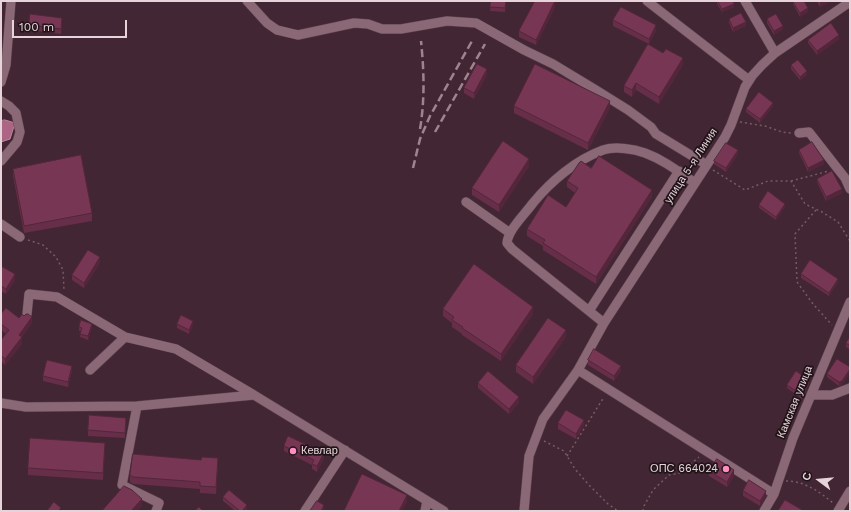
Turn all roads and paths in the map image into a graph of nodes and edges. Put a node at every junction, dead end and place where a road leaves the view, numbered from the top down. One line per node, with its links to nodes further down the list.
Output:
1 (11, 1): 8 (street)
2 (647, 1): 7 (street)
3 (745, 1): 6 (street)
4 (850, 2): 6 (street, улица 5-я Линия)
5 (251, 3): 13 (street)
6 (775, 53): 7 (street, улица 5-я Линия)
7 (750, 80): 10 (street, улица 5-я Линия)
8 (1, 82)
9 (1, 101): 12 (street)
10 (733, 121): 11 (path); 13 (street, улица 5-я Линия)
11 (799, 133): 14 (street)
12 (1, 161)
13 (706, 166): 16 (path); 17 (street, улица 5-я Линия)
14 (838, 168): 16 (path); 18 (street)
15 (679, 172): 17 (street); 22 (street); 27 (street)
16 (790, 181): 20 (path)
17 (695, 183): 29 (street, улица 5-я Линия)
18 (850, 189)
19 (466, 202): 22 (street)
20 (816, 209): 24 (path); 30 (path)
21 (1, 224): 23 (street)
22 (510, 233): 27 (street)
23 (20, 237): 25 (path)
24 (850, 241)
25 (65, 301): 28 (street); 31 (street)
26 (850, 302): 30 (street, Камская улица)
27 (589, 311): 29 (street)
28 (27, 314)
29 (604, 323): 33 (street, улица 5-я Линия)
30 (838, 331): 37 (street, Камская улица)
31 (125, 336): 32 (street); 36 (street)
32 (90, 370)
33 (578, 370): 35 (street); 40 (street, улица 5-я Линия)
34 (850, 388): 37 (street)
35 (608, 389): 42 (street); 43 (path)
36 (254, 395): 39 (street); 41 (street)
37 (811, 395): 44 (street, Камская улица)
38 (1, 403): 39 (street)
39 (137, 406): 49 (street)
40 (537, 437): 43 (path); 53 (street, улица 5-я Линия)
41 (345, 450): 47 (street); 50 (street)
42 (706, 451): 46 (street); 55 (path)
43 (567, 456): 54 (path)
44 (778, 481): 46 (street, Камская улица); 48 (path)
45 (850, 490): 48 (street)
46 (774, 494): 56 (street, Камская улица)
47 (427, 501): 51 (street); 52 (street)
48 (839, 510)
49 (156, 511)
50 (305, 511)
51 (425, 511)
52 (444, 511)
53 (524, 511)
54 (618, 511)
55 (643, 511)
56 (764, 511)

